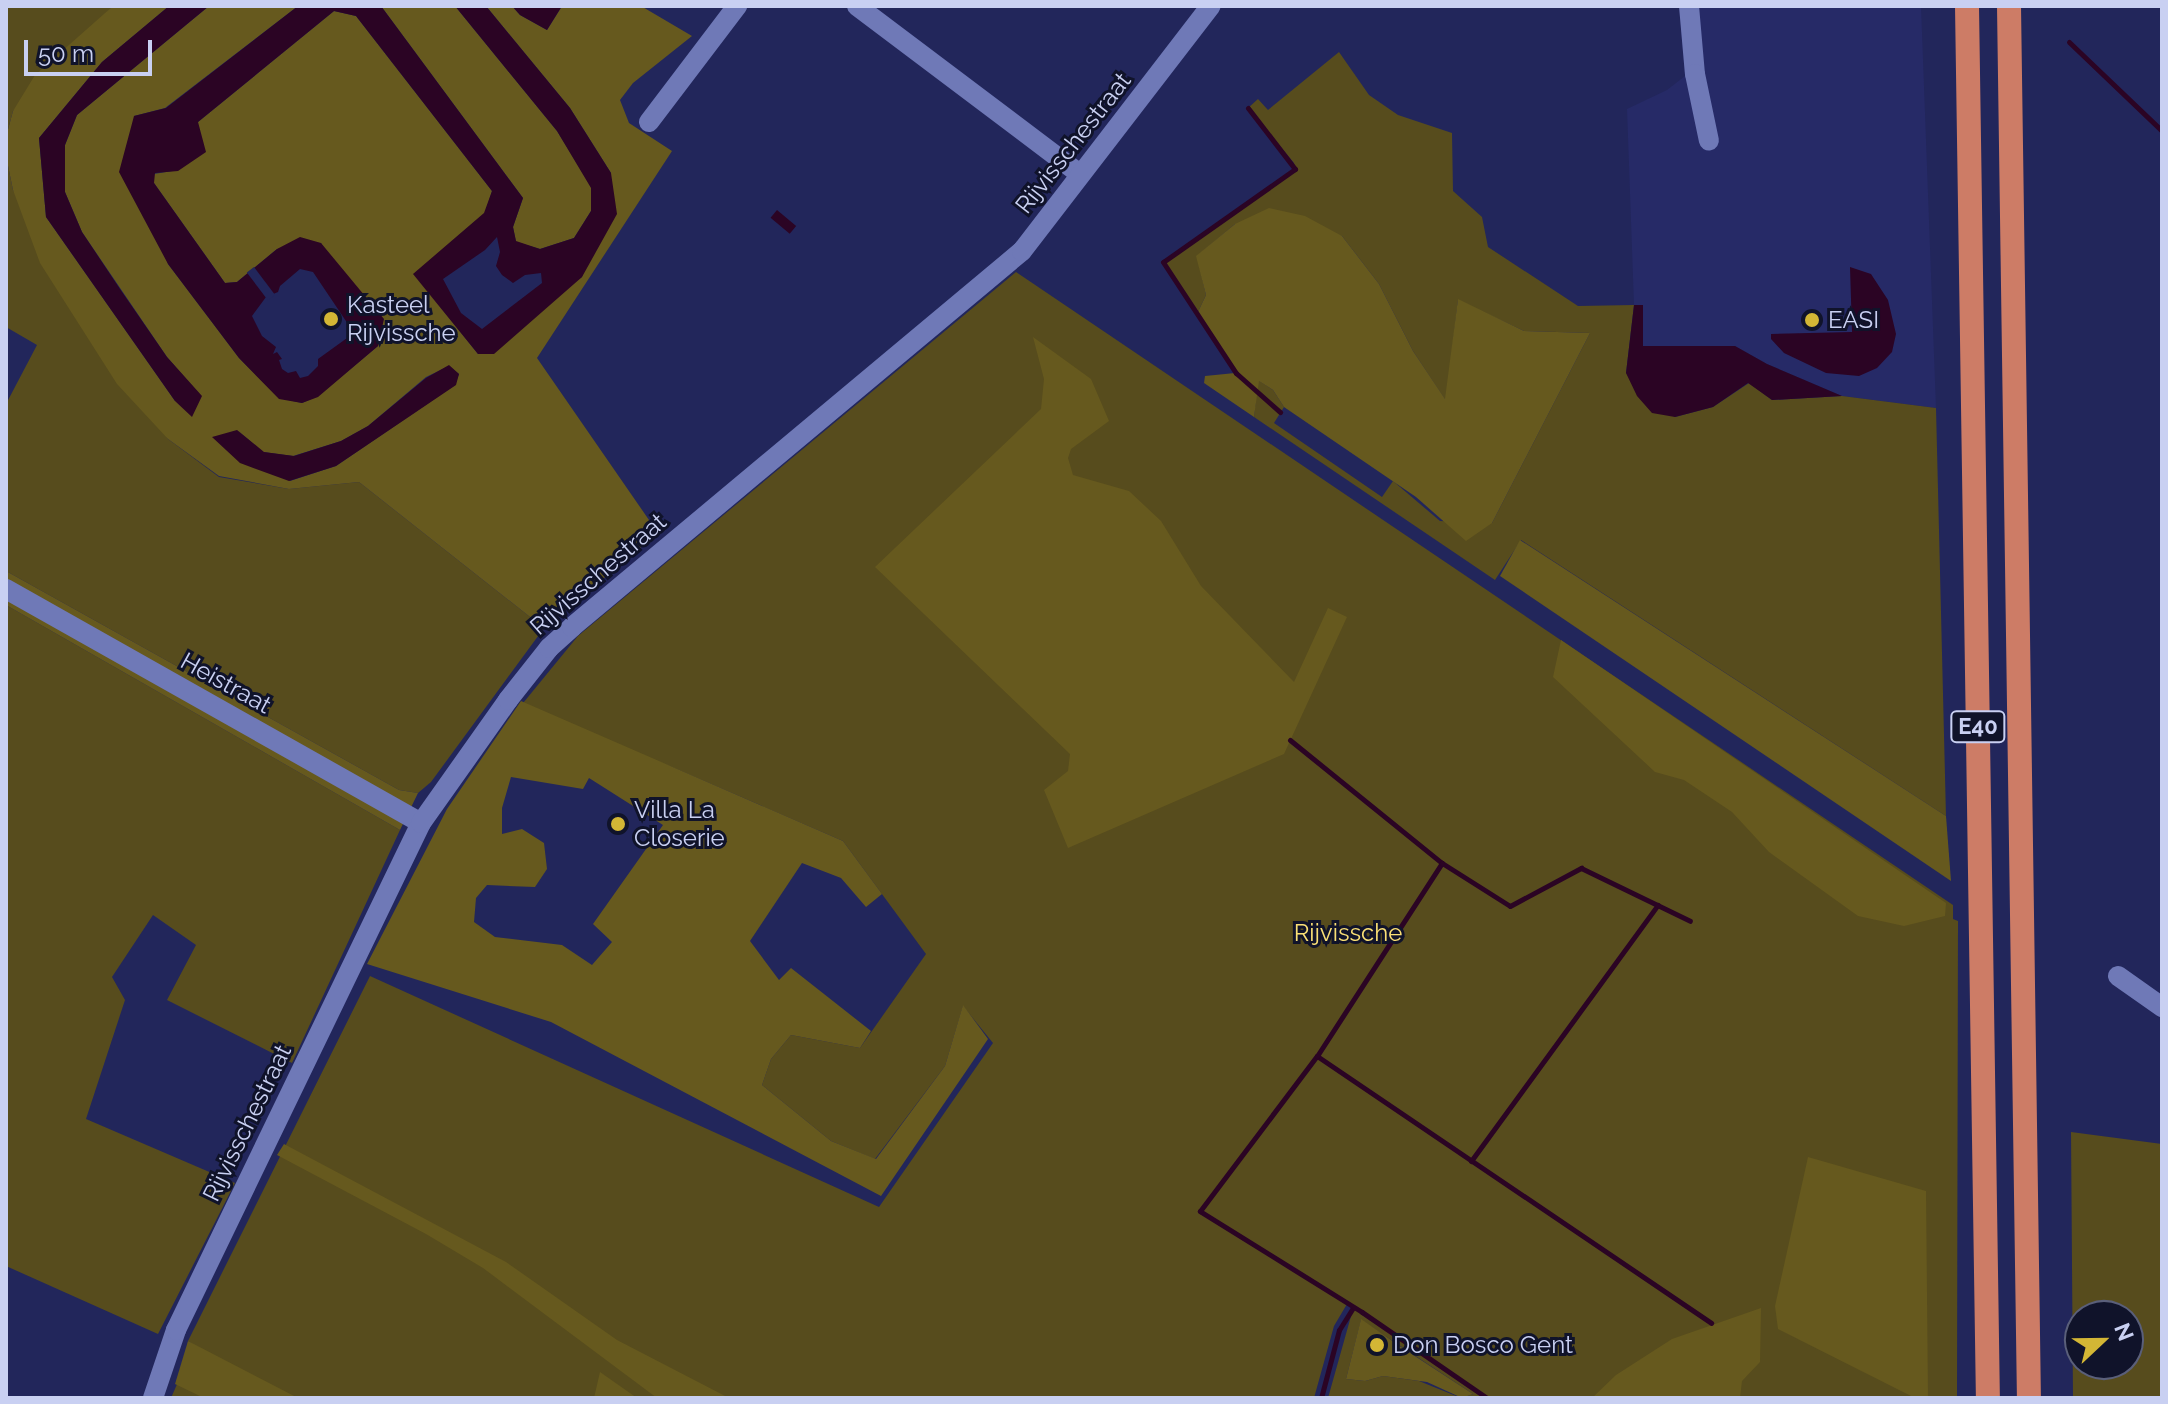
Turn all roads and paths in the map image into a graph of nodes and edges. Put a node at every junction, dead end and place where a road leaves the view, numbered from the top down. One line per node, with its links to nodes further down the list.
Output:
1 (737, 6): 7 (street)
2 (857, 6): 9 (street)
3 (1211, 6): 9 (street, Rijvisschestraat)
4 (1689, 6): 8 (street)
5 (1967, 6): 15 (highway, E40)
6 (2009, 6): 16 (highway, E40)
7 (649, 122)
8 (1709, 141)
9 (1080, 174): 11 (street, Rijvisschestraat)
10 (6, 589): 11 (street, Heistraat)
11 (421, 823): 14 (street, Rijvisschestraat)
12 (2118, 976): 13 (street)
13 (2162, 1007)
14 (153, 1398)
15 (1988, 1398)
16 (2029, 1398)

